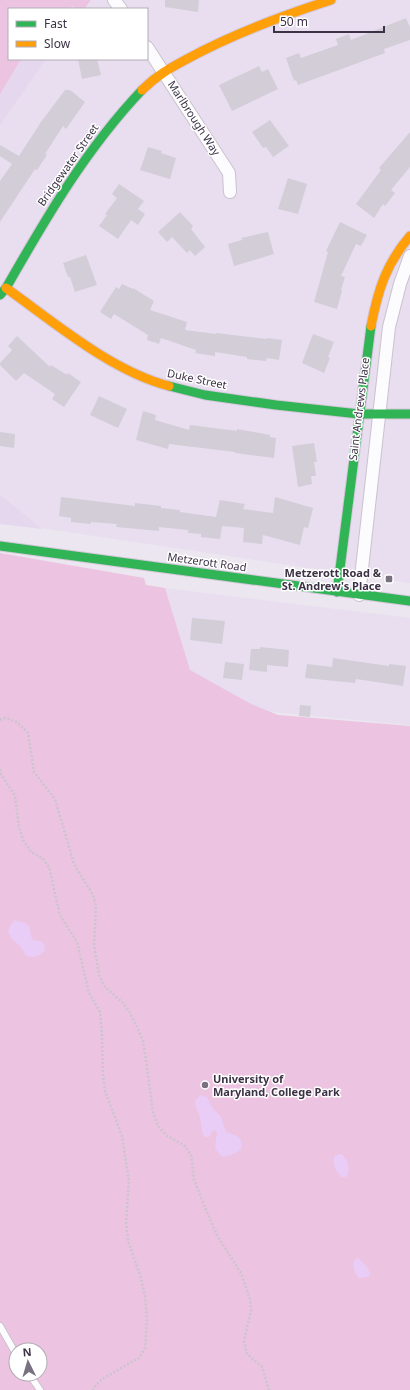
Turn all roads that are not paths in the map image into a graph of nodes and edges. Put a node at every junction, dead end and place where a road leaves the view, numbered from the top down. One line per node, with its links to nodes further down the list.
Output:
1 (114, 0): 3 (street)
2 (331, 0): 5 (street, Bridgewater Street)
3 (120, 8)
4 (148, 48): 5 (street, Marlbrough Way)
5 (164, 71): 6 (street, Marlbrough Way); 9 (street, Bridgewater Street)
6 (230, 192)
7 (410, 236): 11 (street, Saint Andrews Place)
8 (410, 256): 12 (street, Saint Andrews Place)
9 (6, 288): 10 (street, Bridgewater Street); 11 (street, Duke Street)
10 (0, 296)
11 (359, 414): 12 (street, Duke Street); 15 (street, Saint Andrews Place)
12 (380, 414): 13 (street, Duke Street); 16 (street, Saint Andrews Place)
13 (410, 414)
14 (0, 546): 15 (street, Metzerott Road)
15 (337, 592): 16 (street, Metzerott Road)
16 (360, 594): 17 (street, Metzerott Road)
17 (410, 601)
18 (0, 1326): 19 (lane)
19 (9, 1342)

